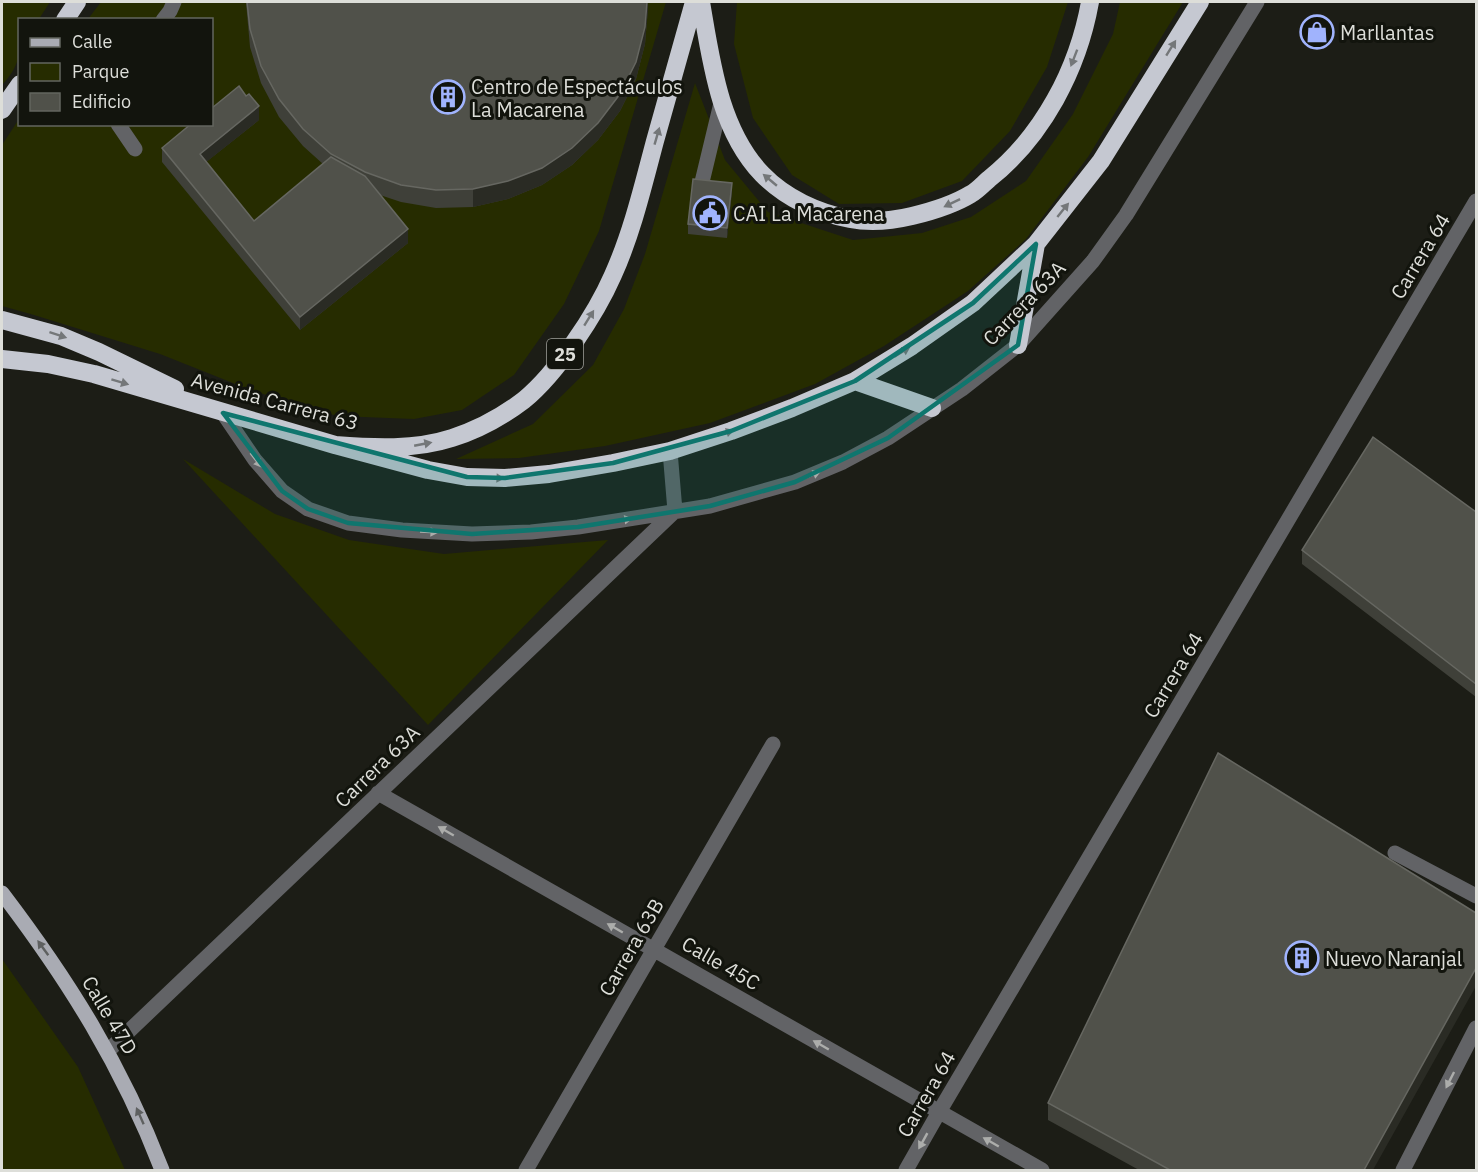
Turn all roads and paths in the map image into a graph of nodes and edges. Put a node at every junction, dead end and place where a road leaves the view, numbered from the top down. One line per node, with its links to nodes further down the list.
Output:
1 (77, 2): 8 (highway)
2 (174, 2): 9 (street)
3 (694, 2): 24 (highway, Avenida Carrera 63 / 25, one-way to 3)
4 (700, 2): 11 (highway)
5 (1090, 2): 11 (highway, one-way to 11)
6 (1200, 2): 17 (highway, one-way to 6)
7 (1257, 2): 19 (street, Carrera 63A)
8 (65, 18)
9 (165, 18)
10 (18, 87): 12 (highway)
11 (722, 103): 15 (street)
12 (2, 110)
13 (119, 126): 14 (street)
14 (135, 149)
15 (702, 182)
16 (1476, 201): 35 (street, Carrera 64)
17 (1036, 244): 19 (highway); 21 (highway, one-way to 17)
18 (2, 320): 23 (highway, one-way to 23)
19 (1018, 345): 22 (street, Carrera 63A)
20 (2, 359): 23 (highway, Avenida Carrera 63 / 25, one-way to 23)
21 (855, 381): 22 (highway); 25 (highway, one-way to 21)
22 (932, 408): 26 (street, Carrera 63A, one-way to 22)
23 (223, 412): 24 (highway, Avenida Carrera 63 / 25); 26 (street, Carrera 63A, one-way to 26)
24 (335, 445): 25 (highway, one-way to 25)
25 (670, 451): 26 (street)
26 (675, 512): 28 (street, Carrera 63A)
27 (773, 744): 32 (street, Carrera 63B)
28 (378, 793): 32 (street, Calle 45C, one-way to 28); 34 (street, Carrera 63A)
29 (1395, 853): 31 (street)
30 (2, 892): 34 (main road, Calle 47D, one-way to 30)
31 (1476, 896)
32 (654, 950): 35 (street, Calle 45C, one-way to 32); 37 (street, Carrera 63B)
33 (1476, 1028): 40 (street, one-way to 40)
34 (108, 1051): 36 (main road, Calle 47D, one-way to 34)
35 (939, 1112): 38 (street, Carrera 64, one-way to 38); 39 (street, Calle 45C, one-way to 35)
36 (162, 1170)
37 (526, 1170)
38 (906, 1170)
39 (1042, 1170)
40 (1403, 1170)

